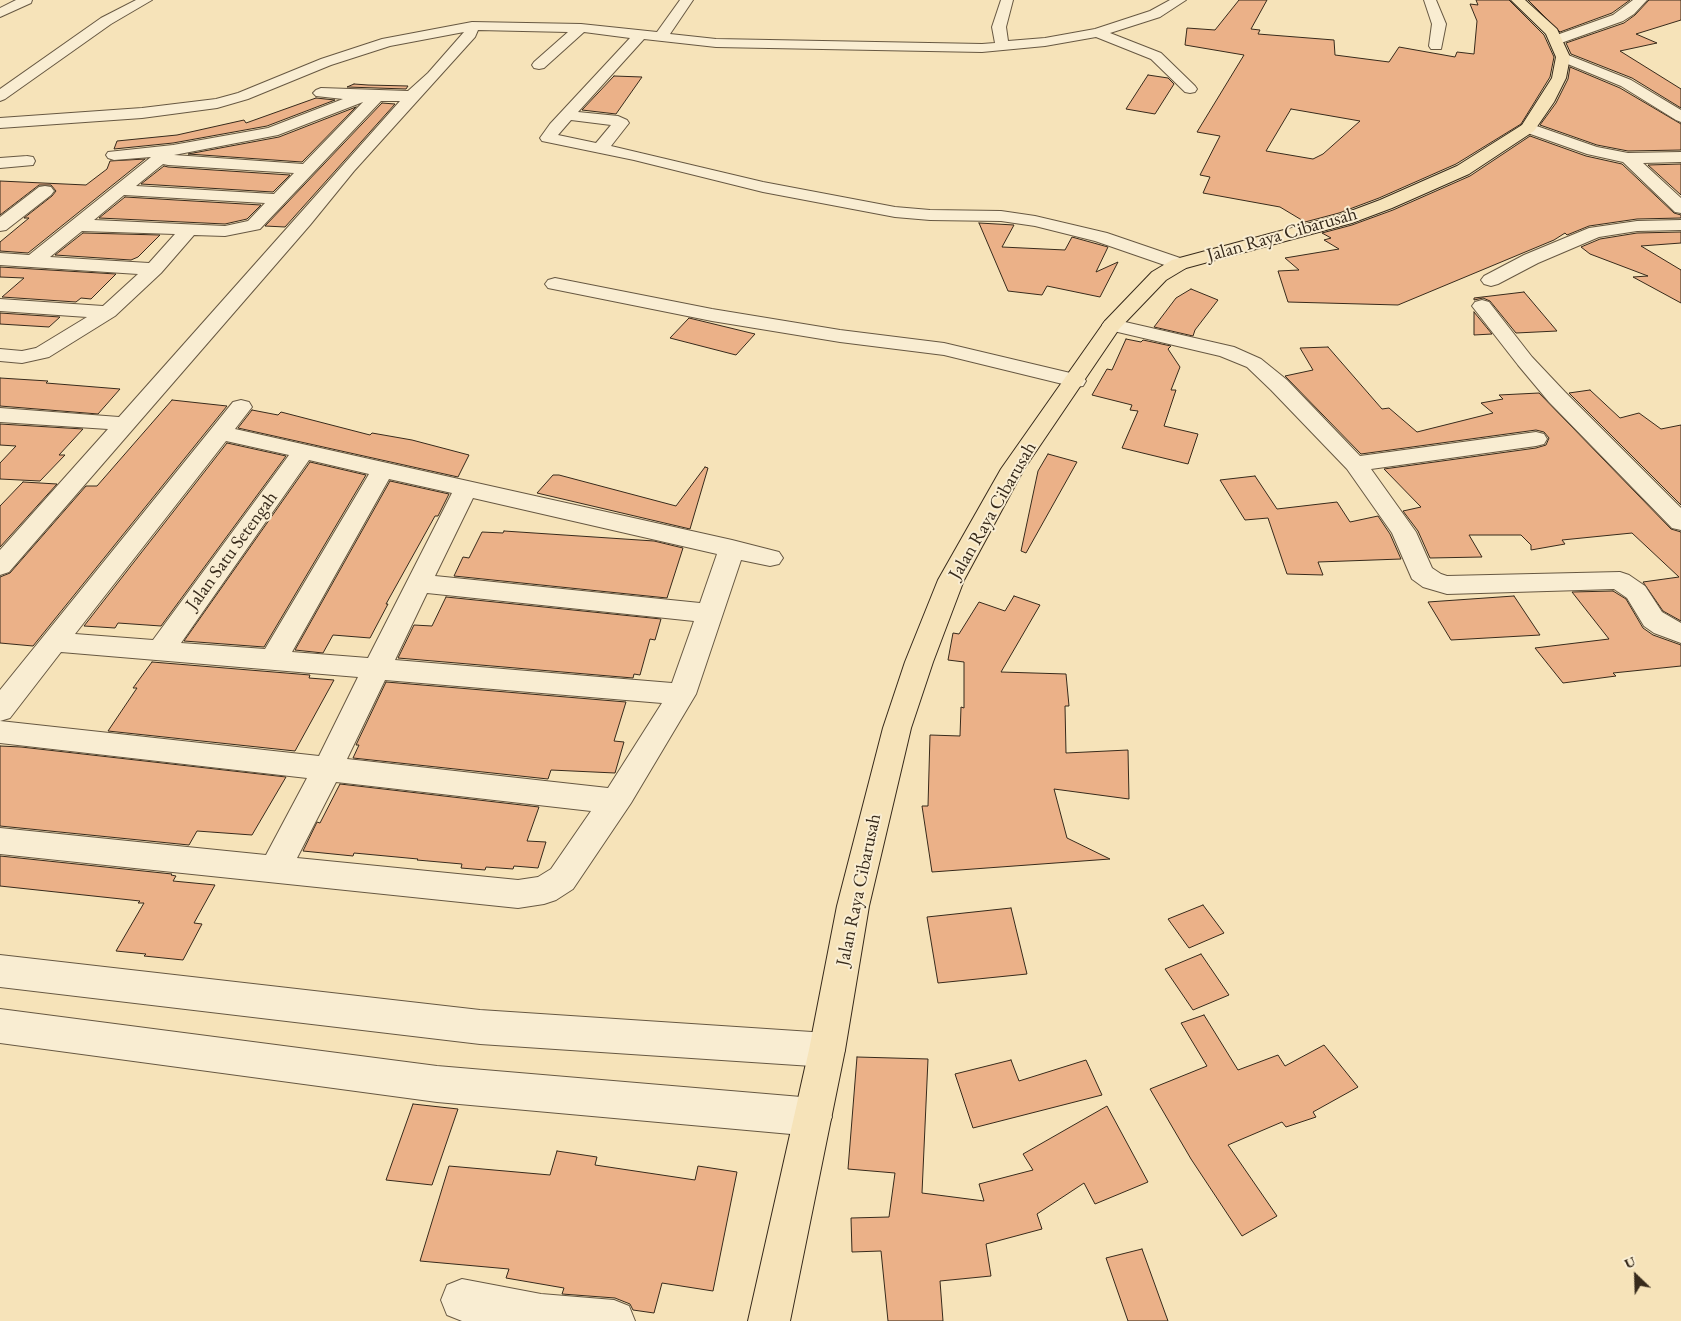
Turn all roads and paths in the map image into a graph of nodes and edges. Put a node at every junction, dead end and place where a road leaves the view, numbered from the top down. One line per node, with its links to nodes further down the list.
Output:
1 (26, 0): 9 (street)
2 (146, 0): 21 (street)
3 (687, 0): 13 (street)
4 (1007, 0): 16 (street)
5 (1180, 0): 12 (street)
6 (1430, 0): 15 (street)
7 (1517, 0): 17 (main road)
8 (1641, 0): 17 (street)
9 (0, 13)
10 (472, 29): 11 (street); 23 (street); 26 (street)
11 (578, 31): 14 (street); 18 (street)
12 (1100, 34): 16 (street); 19 (street)
13 (661, 37): 14 (street); 16 (street)
14 (638, 38): 25 (street)
15 (1436, 46)
16 (1003, 47)
17 (1560, 49): 24 (street); 27 (main road, Jalan Raya Cibarusah)
18 (539, 66)
19 (1190, 89)
20 (321, 93): 22 (street)
21 (0, 96)
22 (371, 96): 23 (street); 28 (street); 29 (street)
23 (412, 96): 59 (street)
24 (1679, 114)
25 (567, 115): 30 (street); 30 (street)
26 (0, 123)
27 (1528, 128): 34 (street); 47 (main road, Jalan Raya Cibarusah)
28 (272, 132): 29 (street); 31 (street)
29 (337, 138): 36 (street)
30 (600, 148): 47 (street)
31 (172, 150): 32 (street); 35 (street)
32 (114, 155)
33 (1681, 157): 34 (street)
34 (1628, 158): 40 (street)
35 (157, 160): 36 (street); 37 (street)
36 (307, 169): 39 (street)
37 (120, 190): 39 (street); 41 (street)
38 (45, 191): 43 (street)
39 (278, 199): 44 (street)
40 (1681, 208)
41 (76, 225): 44 (street); 46 (street)
42 (1681, 225): 49 (street)
43 (0, 226)
44 (189, 230): 48 (street)
45 (0, 259): 46 (street)
46 (35, 260): 48 (street)
47 (1179, 264): 54 (main road, Jalan Raya Cibarusah)
48 (154, 270): 53 (street)
49 (1491, 280)
50 (555, 284): 56 (street)
51 (0, 305): 53 (street)
52 (1482, 306): 66 (street)
53 (108, 312): 55 (street)
54 (1112, 325): 56 (main road, Jalan Raya Cibarusah); 63 (street)
55 (0, 355)
56 (1075, 381): 87 (main road, Jalan Raya Cibarusah)
57 (241, 408): 60 (street)
58 (0, 414): 59 (street)
59 (126, 424): 69 (street)
60 (221, 433): 62 (street); 73 (street)
61 (1536, 439): 63 (street)
62 (303, 452): 64 (street); 74 (street, Jalan Satu Setengah)
63 (1355, 464): 72 (street)
64 (383, 470): 65 (street); 75 (street)
65 (466, 488): 67 (street); 70 (street)
66 (1681, 522)
67 (732, 548): 68 (street); 71 (street)
68 (770, 558)
69 (0, 566)
70 (419, 583): 71 (street); 76 (street)
71 (710, 612): 78 (street)
72 (1681, 632)
73 (55, 642): 74 (street); 77 (street)
74 (161, 650): 75 (street)
75 (273, 660): 76 (street)
76 (377, 668): 78 (street); 81 (street)
77 (12, 680): 79 (street)
78 (682, 694): 82 (street)
79 (0, 710)
80 (0, 732): 81 (street)
81 (327, 768): 82 (street); 84 (street)
82 (615, 801): 84 (street)
83 (0, 841): 84 (street)
84 (275, 869)
85 (0, 971): 87 (street)
86 (0, 1026): 88 (street)
87 (827, 1050): 88 (main road, Jalan Raya Cibarusah)
88 (813, 1117): 91 (main road, Jalan Raya Cibarusah)
89 (462, 1300): 90 (street)
90 (614, 1321)
91 (769, 1321)

